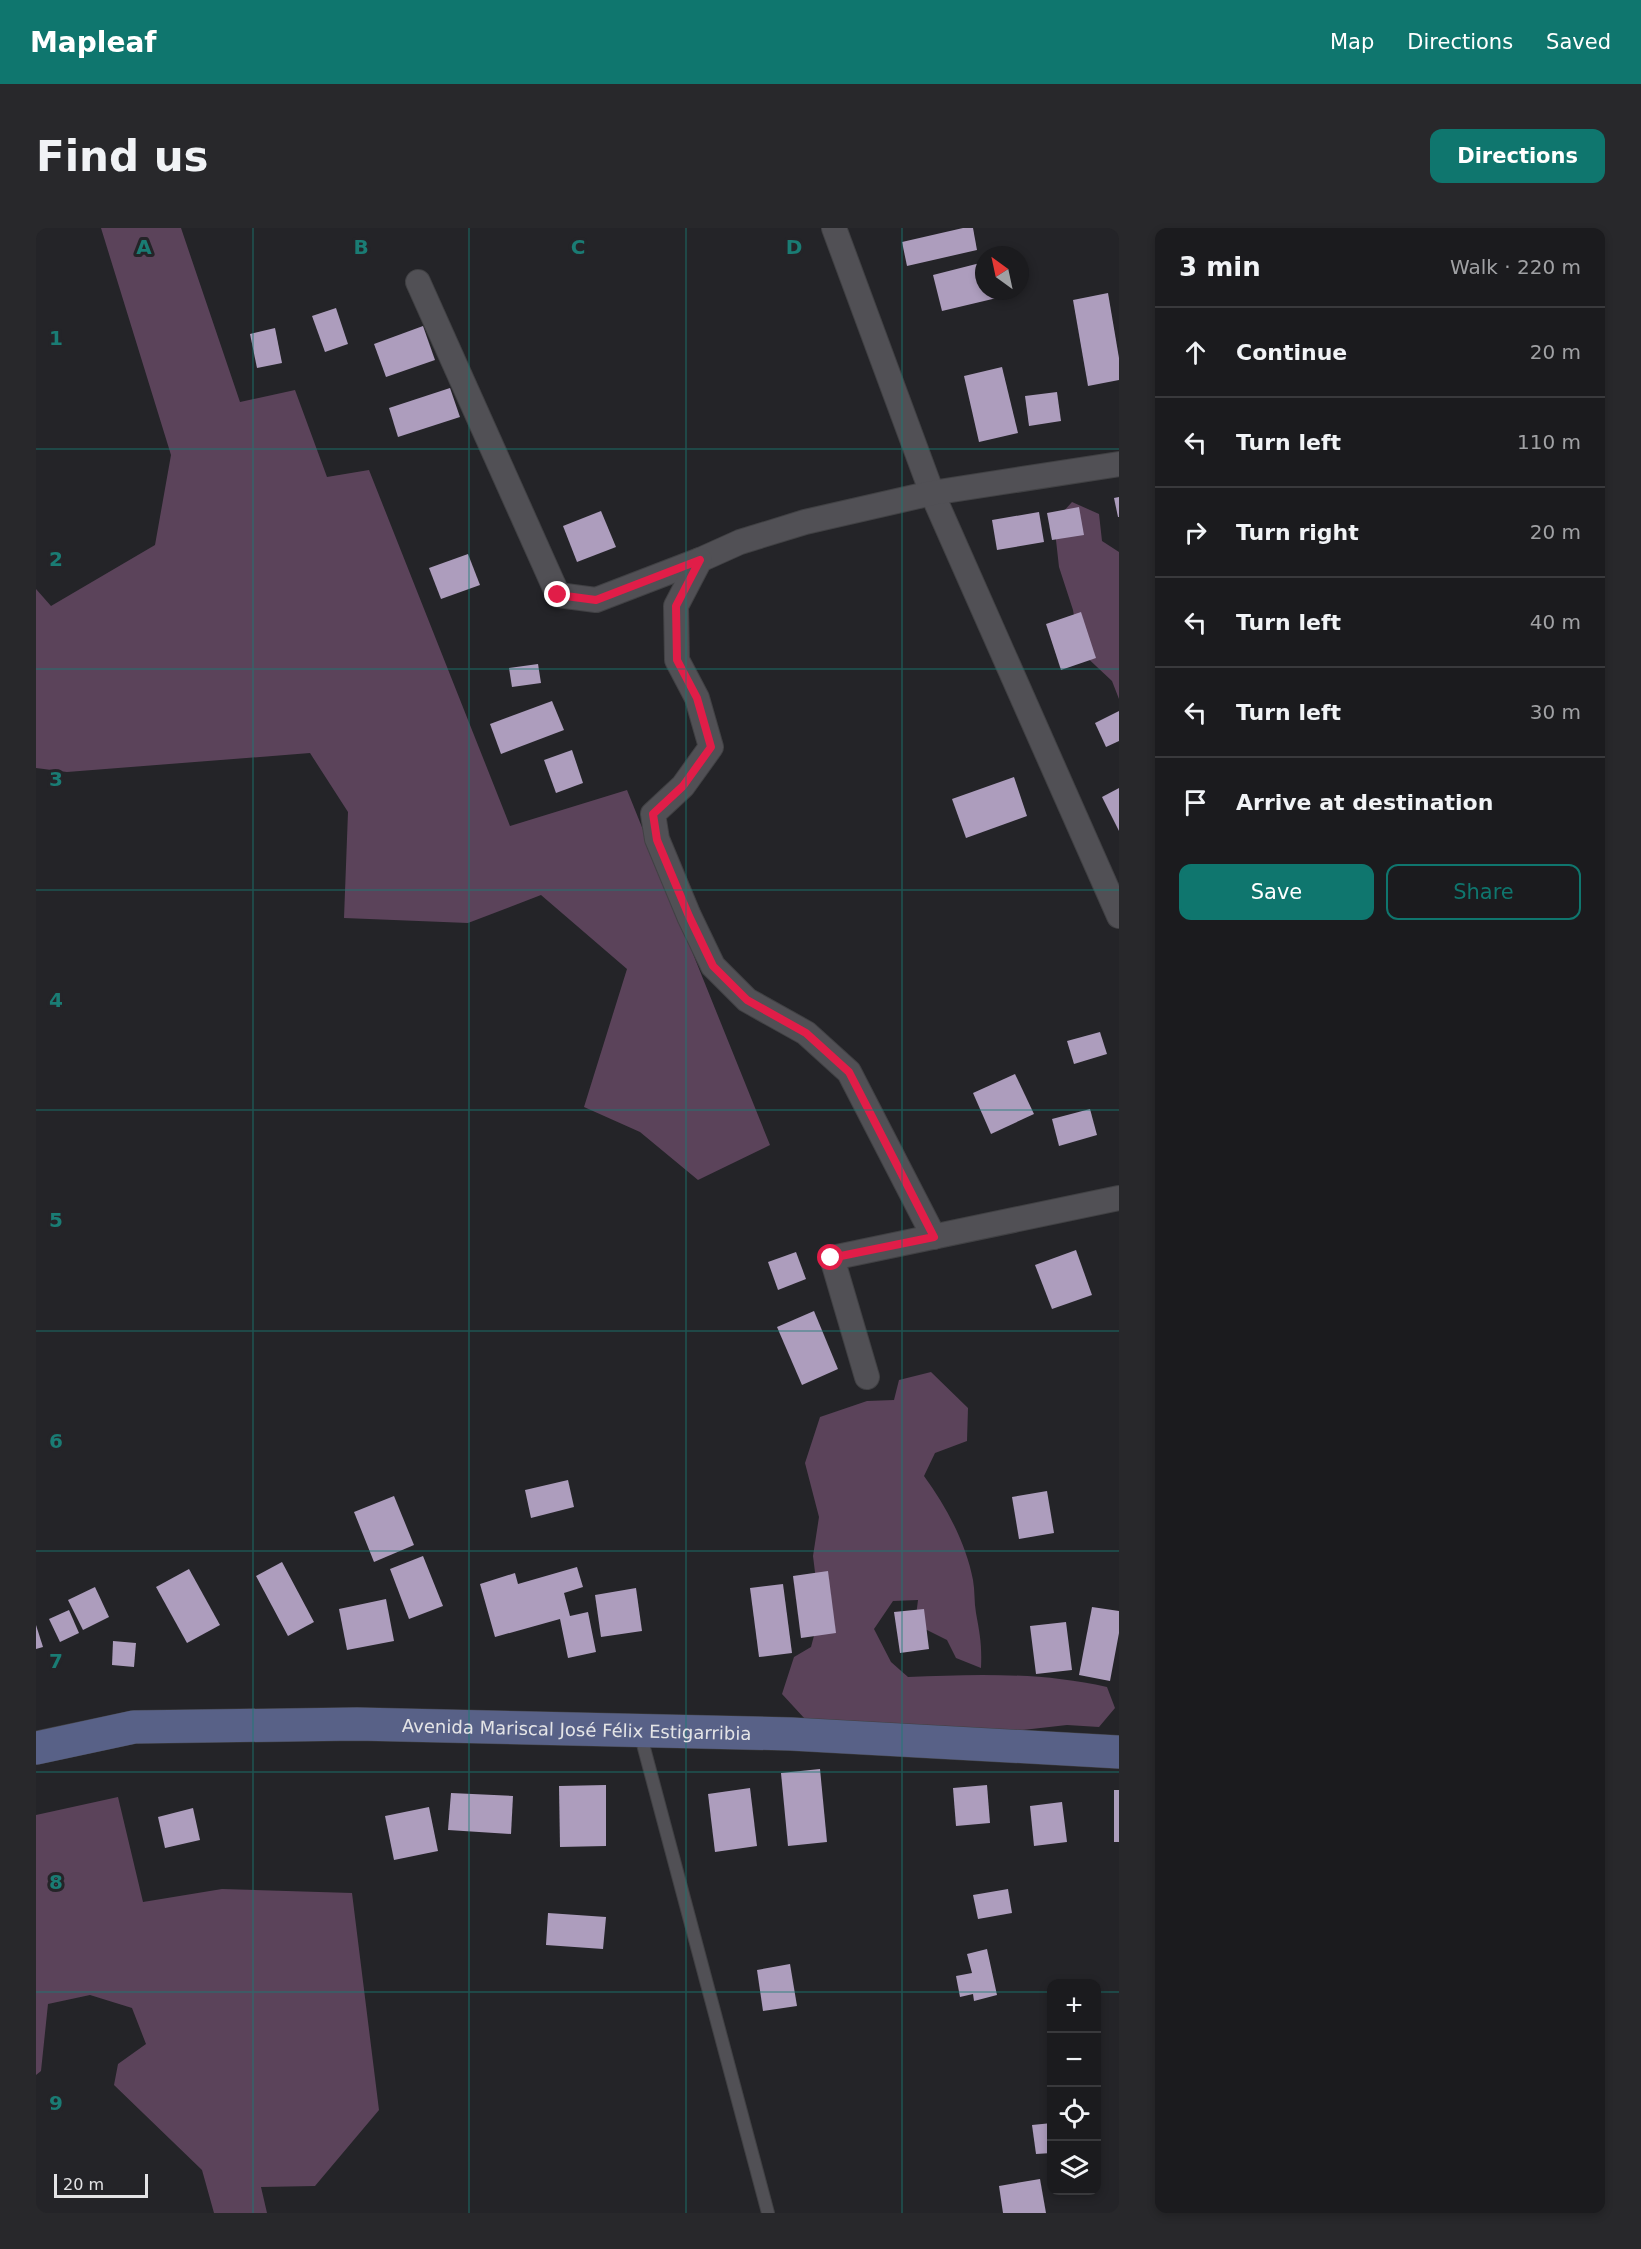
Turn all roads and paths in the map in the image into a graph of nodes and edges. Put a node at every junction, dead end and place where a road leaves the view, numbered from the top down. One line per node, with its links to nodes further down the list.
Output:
1 (834, 228): 4 (street)
2 (418, 282): 5 (street)
3 (1119, 464): 4 (street)
4 (932, 493): 5 (street); 6 (street)
5 (700, 560): 8 (street)
6 (1119, 916)
7 (1119, 1198): 8 (street)
8 (934, 1237): 9 (street)
9 (867, 1377)
10 (640, 1730): 11 (main road, Avenida Mariscal José Félix Estigarribia); 12 (main road, Avenida Mariscal José Félix Estigarribia); 13 (lane)
11 (36, 1748)
12 (1119, 1752)
13 (768, 2213)

